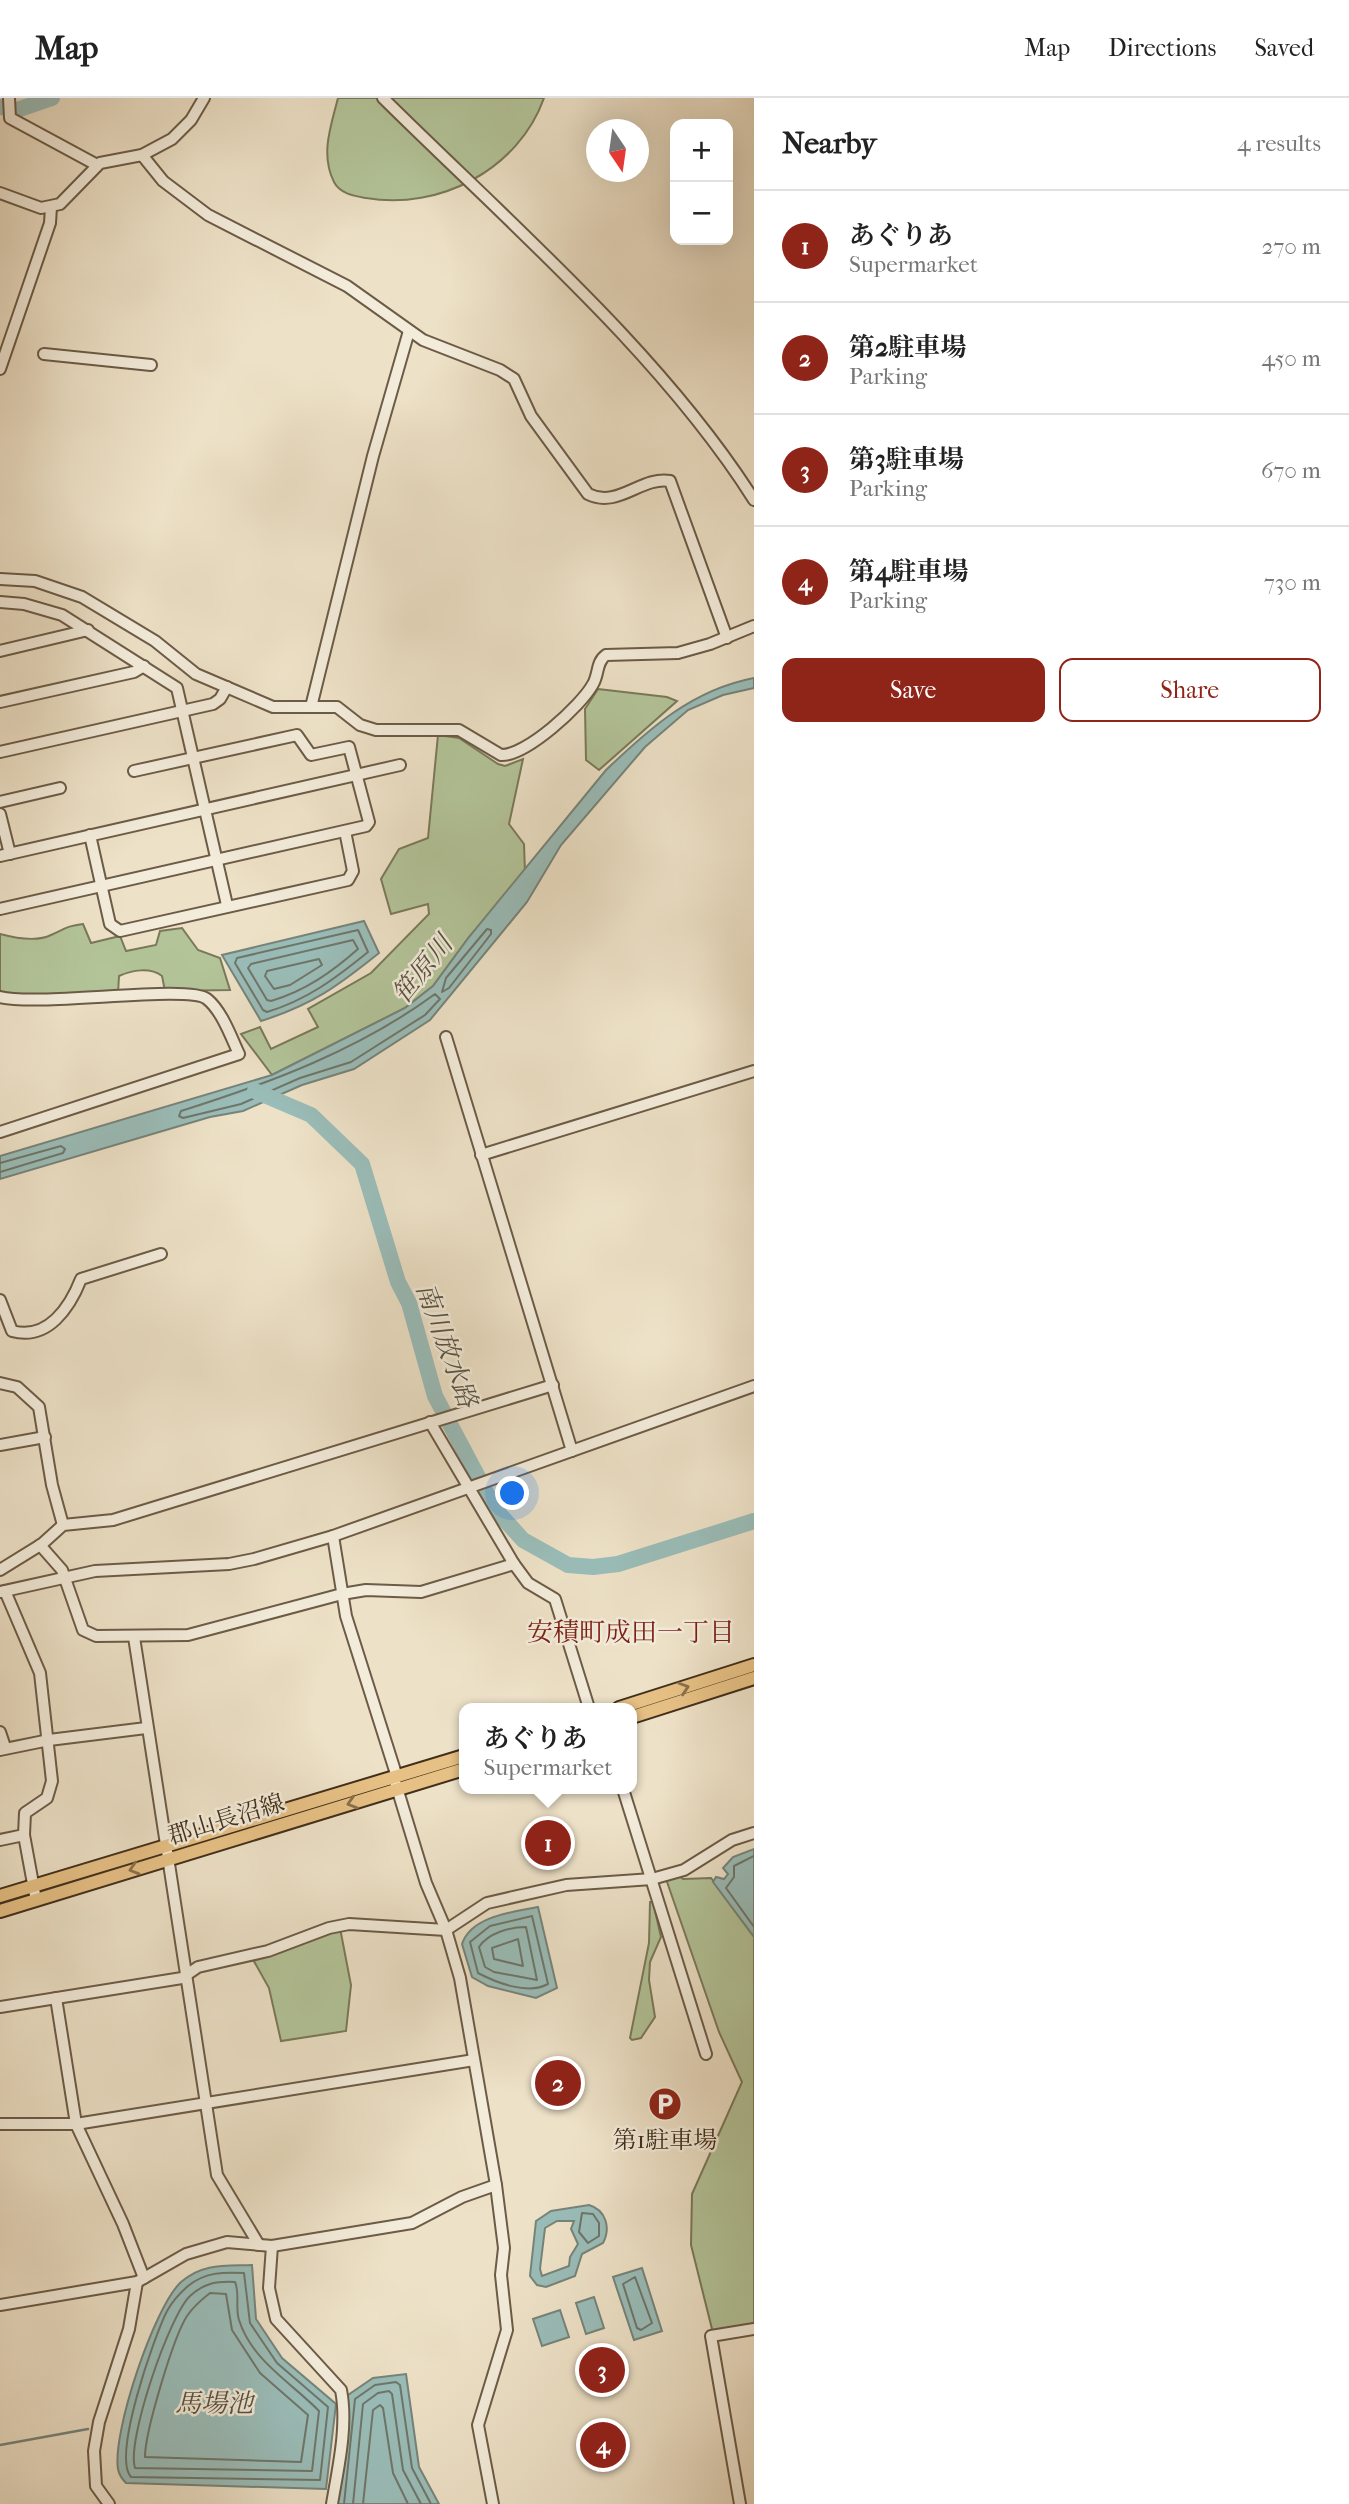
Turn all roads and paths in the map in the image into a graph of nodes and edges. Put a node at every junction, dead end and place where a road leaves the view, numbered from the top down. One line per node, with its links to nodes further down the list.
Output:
1 (9, 98): 5 (street)
2 (204, 98): 4 (street)
3 (383, 98): 12 (street)
4 (142, 155): 5 (street); 8 (street)
5 (97, 165): 7 (street)
6 (0, 193): 7 (street)
7 (51, 207): 11 (street)
8 (409, 331): 17 (street); 22 (street)
9 (44, 354): 10 (street)
10 (151, 365)
11 (0, 369)
12 (754, 500)
13 (0, 579): 20 (street)
14 (0, 602): 16 (street)
15 (754, 626): 17 (street)
16 (88, 630): 18 (street); 19 (street)
17 (727, 638): 22 (street)
18 (0, 651)
19 (144, 666): 21 (street); 23 (street)
20 (227, 687): 22 (street); 23 (street)
21 (0, 702)
22 (311, 707)
23 (183, 711): 24 (street); 25 (street)
24 (0, 752)
25 (194, 757): 27 (street); 28 (street); 31 (street)
26 (400, 765): 28 (street)
27 (134, 771)
28 (357, 775): 31 (street); 33 (street)
29 (60, 788): 30 (street)
30 (0, 802)
31 (206, 809): 34 (street); 36 (street)
32 (1, 819): 35 (street)
33 (345, 831): 36 (street); 38 (street)
34 (90, 835): 35 (street); 37 (street)
35 (5, 855)
36 (217, 859): 37 (street); 38 (street)
37 (100, 885): 38 (street); 39 (street)
38 (227, 905)
39 (0, 909)
40 (0, 997): 43 (street)
41 (446, 1037): 44 (street)
42 (754, 1071): 44 (street)
43 (0, 1132)
44 (481, 1155): 48 (street)
45 (161, 1254): 46 (street)
46 (0, 1300)
47 (0, 1383): 51 (street)
48 (553, 1385): 50 (street); 53 (street)
49 (754, 1386): 53 (street)
50 (430, 1422): 54 (street); 55 (street)
51 (45, 1437): 52 (street); 55 (street)
52 (0, 1445)
53 (572, 1451): 54 (street)
54 (470, 1488): 56 (street); 58 (street)
55 (63, 1525): 57 (street)
56 (333, 1536): 60 (street); 62 (street)
57 (40, 1545): 59 (street); 60 (street)
58 (514, 1564): 62 (street); 66 (street)
59 (0, 1570)
60 (65, 1578): 61 (street); 63 (street)
61 (2, 1592): 71 (street)
62 (342, 1594): 63 (street); 75 (street)
63 (134, 1637): 69 (street)
64 (754, 1665): 67 (main road, one-way to 64)
65 (754, 1678): 68 (main road)
66 (587, 1703)
67 (635, 1703)
68 (637, 1715)
69 (146, 1728): 71 (street); 80 (street)
70 (0, 1732): 72 (street)
71 (49, 1740): 72 (street); 78 (street)
72 (2, 1749)
73 (459, 1758): 75 (main road, 郡山長沼線)
74 (459, 1770): 75 (main road, 郡山長沼線)
75 (396, 1781): 80 (main road, 郡山長沼線); 86 (street)
76 (625, 1794): 81 (street)
77 (754, 1833): 81 (street)
78 (24, 1835): 79 (street); 82 (street)
79 (0, 1840)
80 (167, 1853): 82 (main road, 郡山長沼線); 84 (main road, 郡山長沼線, one-way to 84); 87 (street)
81 (652, 1879): 86 (street); 90 (street)
82 (34, 1886): 83 (main road, 郡山長沼線); 84 (street)
83 (0, 1896)
84 (36, 1900): 85 (main road, 郡山長沼線)
85 (0, 1911)
86 (446, 1930): 87 (street); 91 (street)
87 (187, 1975): 88 (street); 92 (street)
88 (56, 1998): 89 (street); 94 (street)
89 (0, 2007)
90 (706, 2054)
91 (474, 2060): 92 (street); 95 (street)
92 (206, 2103): 94 (street); 96 (street)
93 (0, 2124): 94 (street)
94 (76, 2124): 98 (street)
95 (496, 2189): 97 (street); 103 (street)
96 (259, 2245): 97 (street); 98 (street)
97 (272, 2245): 102 (street)
98 (140, 2280): 99 (street); 101 (street)
99 (0, 2305)
100 (754, 2329): 104 (street)
101 (109, 2504)
102 (332, 2504)
103 (493, 2504)
104 (740, 2504)

